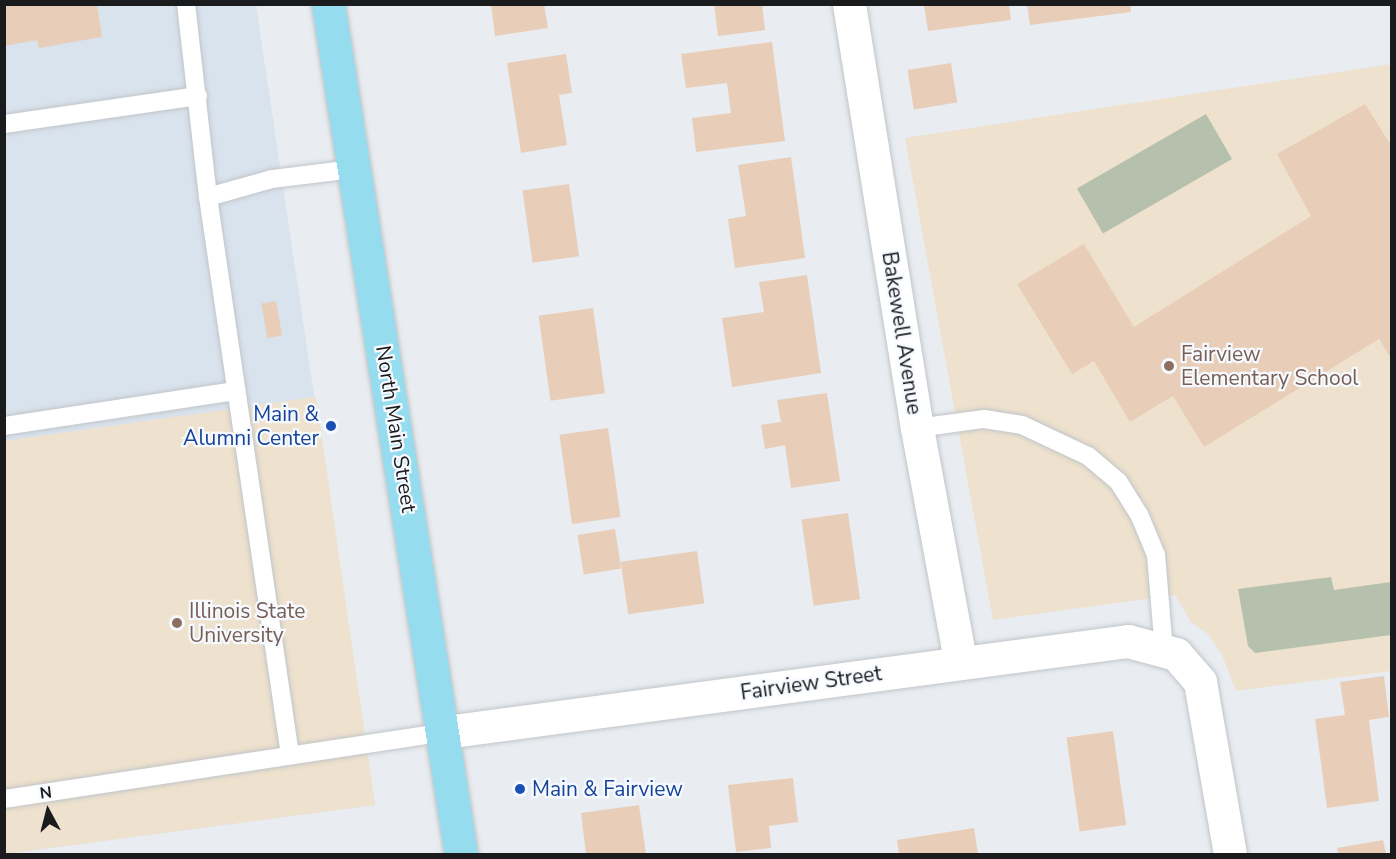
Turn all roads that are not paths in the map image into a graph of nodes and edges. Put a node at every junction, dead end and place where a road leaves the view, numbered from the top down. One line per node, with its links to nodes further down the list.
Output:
1 (186, 4): 4 (lane)
2 (328, 4): 6 (main road, North Main Street)
3 (849, 4): 10 (street, Bakewell Avenue)
4 (198, 96): 5 (lane); 7 (lane)
5 (4, 124)
6 (354, 169): 7 (lane); 13 (main road, North Main Street)
7 (208, 197): 8 (lane)
8 (236, 391): 9 (lane); 14 (lane)
9 (4, 426)
10 (917, 428): 11 (lane); 12 (street, Bakewell Avenue)
11 (1170, 652): 12 (street, Fairview Street); 17 (street)
12 (960, 661): 13 (street, Fairview Street)
13 (445, 732): 14 (lane); 16 (main road, North Main Street)
14 (290, 755): 15 (lane)
15 (4, 799)
16 (461, 855)
17 (1230, 855)

